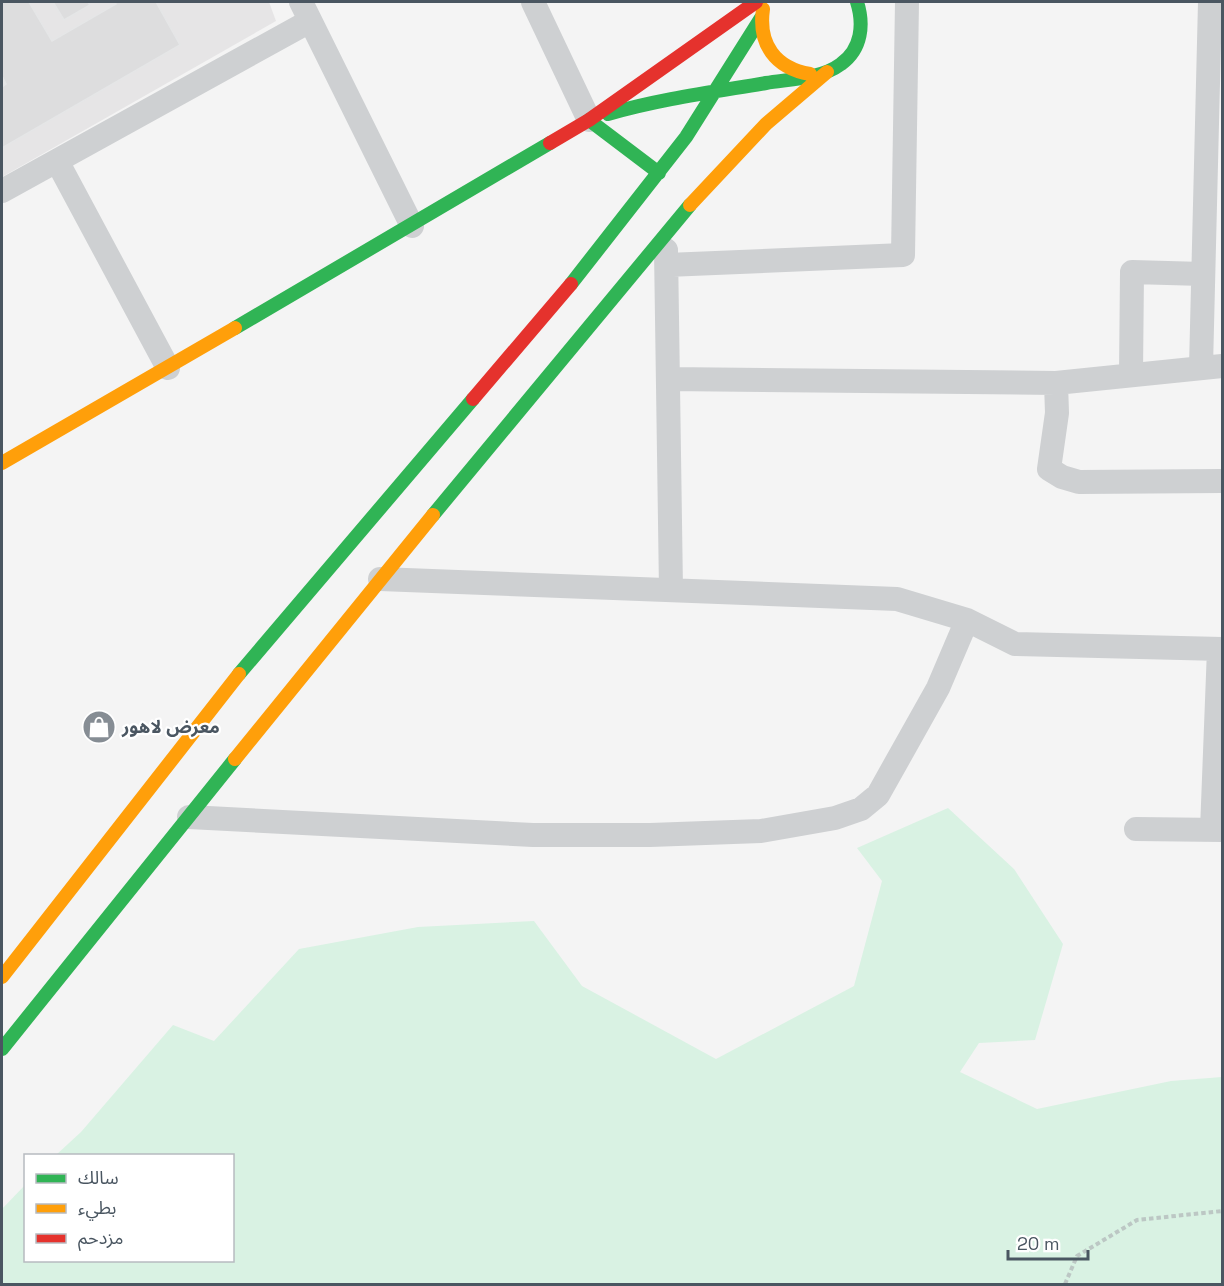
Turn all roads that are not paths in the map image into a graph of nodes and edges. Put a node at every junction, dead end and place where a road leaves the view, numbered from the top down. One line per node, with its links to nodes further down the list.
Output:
1 (533, 2): 14 (street)
2 (756, 2): 14 (main road)
3 (766, 2): 9 (main road)
4 (856, 2): 10 (main road)
5 (907, 2): 21 (street)
6 (1210, 2): 17 (street)
7 (872, 9): 10 (main road)
8 (306, 11): 15 (street); 19 (street)
9 (761, 18): 12 (main road); 13 (main road)
10 (862, 25): 11 (main road)
11 (827, 72): 12 (main road); 20 (main road)
12 (810, 75): 13 (main road)
13 (716, 92): 14 (main road); 16 (main road)
14 (589, 120): 16 (main road); 19 (main road)
15 (57, 160): 18 (street); 24 (street)
16 (659, 173): 39 (main road)
17 (1214, 186): 22 (street)
18 (2, 191)
19 (412, 226): 24 (main road)
20 (666, 235): 21 (street); 32 (main road)
21 (667, 265): 27 (street)
22 (1203, 274): 23 (street); 25 (street)
23 (1212, 367): 25 (street)
24 (168, 368): 30 (main road)
25 (1131, 374): 26 (street)
26 (1101, 377): 28 (street); 29 (street)
27 (668, 379): 28 (street); 33 (street)
28 (1056, 383): 29 (street)
29 (1057, 413): 31 (street)
30 (2, 463)
31 (1222, 481)
32 (381, 579): 33 (street); 36 (main road)
33 (671, 590): 34 (street)
34 (967, 620): 35 (street); 36 (street)
35 (1221, 649): 38 (street)
36 (189, 818): 41 (main road)
37 (1136, 829): 38 (street)
38 (1217, 830)
39 (2, 977)
40 (2, 1023): 41 (main road)
41 (13, 1034): 42 (main road)
42 (2, 1049)

